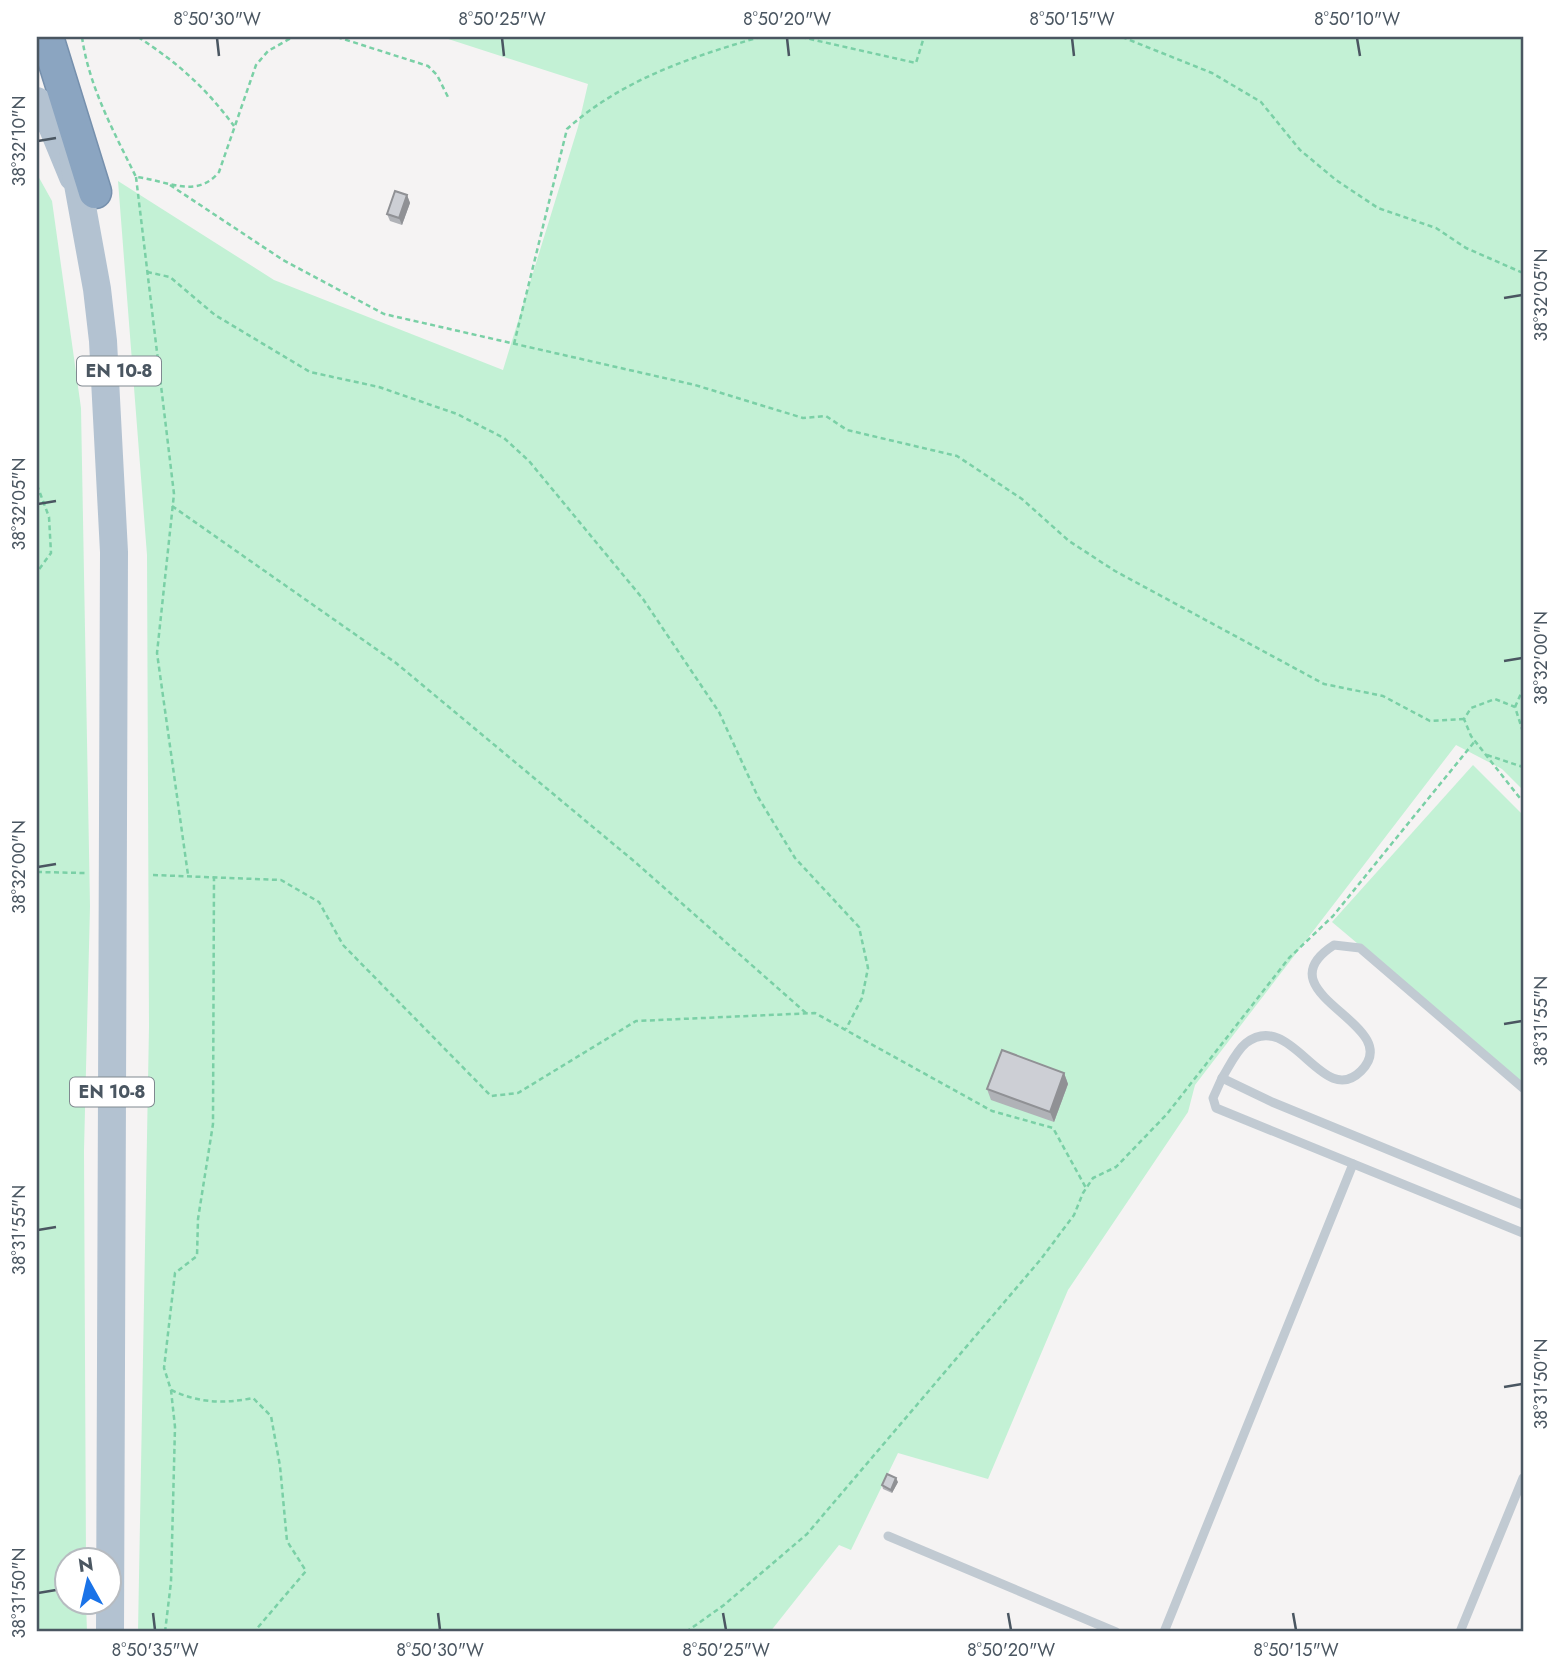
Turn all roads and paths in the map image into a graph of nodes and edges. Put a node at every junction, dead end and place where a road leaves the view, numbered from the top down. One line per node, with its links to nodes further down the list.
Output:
1 (47, 37): 17 (highway, EN 10-8)
2 (62, 37): 17 (main road)
3 (82, 37): 15 (path)
4 (138, 37): 14 (path)
5 (292, 37): 14 (path)
6 (337, 37): 12 (path)
7 (760, 37): 20 (path)
8 (801, 37): 9 (path)
9 (923, 37)
10 (1122, 37): 19 (path)
11 (37, 44): 17 (main road, EN 10-8)
12 (448, 97)
13 (37, 101): 17 (main road)
14 (234, 126): 16 (path)
15 (136, 177): 16 (path); 18 (path)
16 (170, 184): 20 (path)
17 (87, 194): 48 (main road, EN 10-8)
18 (147, 272): 22 (path); 38 (path)
19 (1523, 273)
20 (514, 344): 26 (path)
21 (37, 485): 23 (path)
22 (172, 506): 35 (path); 37 (path)
23 (37, 572)
24 (1523, 690): 25 (path)
25 (1515, 707): 26 (path); 27 (path)
26 (1464, 719): 28 (path)
27 (1523, 732)
28 (1475, 741): 29 (path); 42 (path)
29 (1484, 754): 30 (path); 31 (path)
30 (1523, 766)
31 (1523, 802)
32 (37, 872): 33 (path)
33 (85, 873)
34 (153, 875): 35 (path)
35 (188, 876): 36 (path)
36 (214, 877): 37 (path); 45 (path)
37 (806, 1013): 38 (path)
38 (846, 1028): 42 (path)
39 (1222, 1078): 40 (lane); 41 (lane); 43 (lane)
40 (1523, 1088)
41 (1353, 1164): 44 (lane); 53 (lane)
42 (1086, 1188): 51 (path)
43 (1523, 1205)
44 (1523, 1233)
45 (171, 1390): 49 (path); 50 (path)
46 (1523, 1478): 54 (lane)
47 (888, 1536): 52 (lane)
48 (110, 1632)
49 (165, 1632)
50 (254, 1632)
51 (686, 1632)
52 (1116, 1632)
53 (1164, 1632)
54 (1460, 1632)

